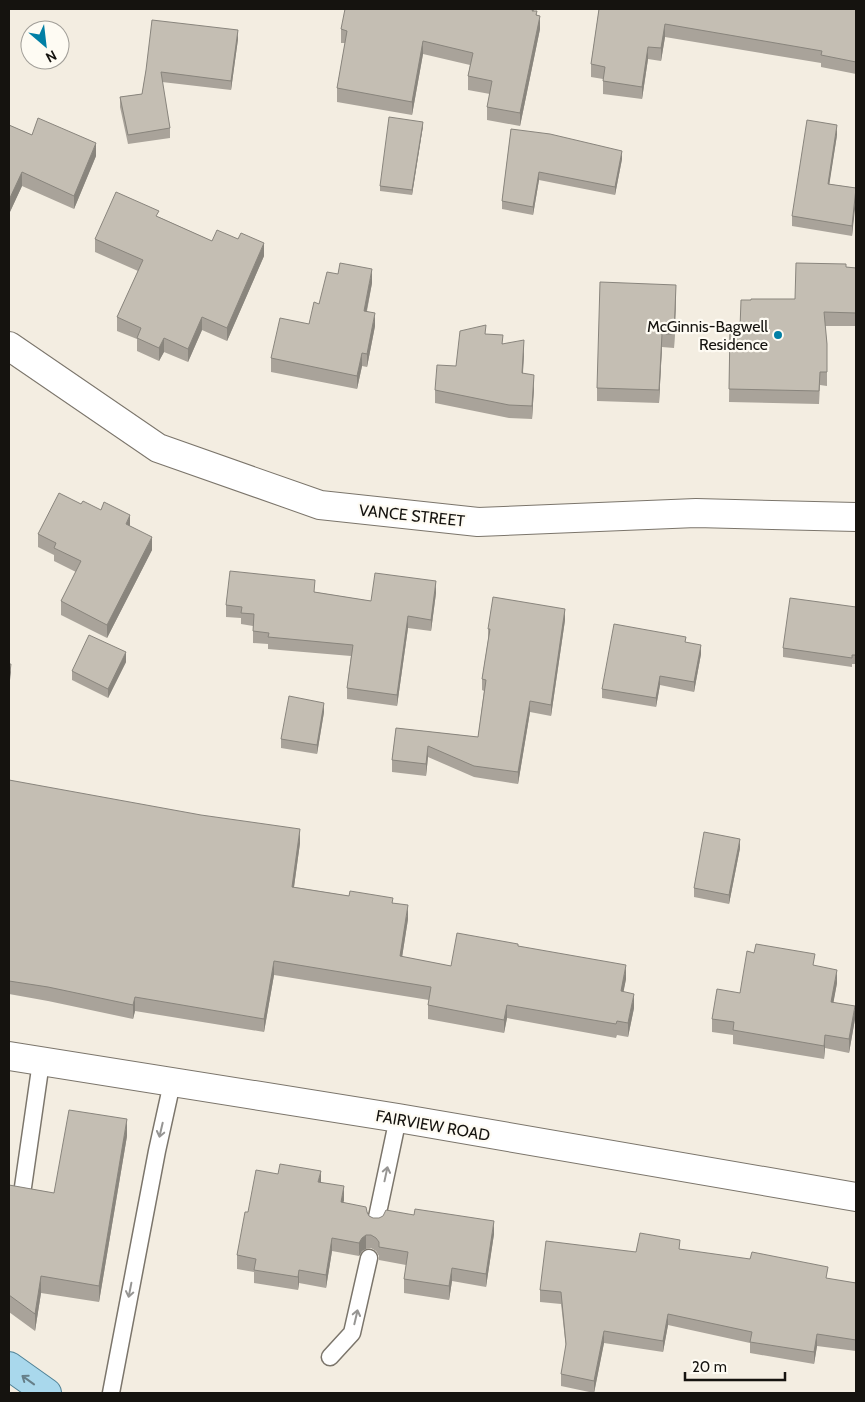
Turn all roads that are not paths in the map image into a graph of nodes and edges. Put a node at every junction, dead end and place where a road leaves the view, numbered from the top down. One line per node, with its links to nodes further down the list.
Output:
1 (9, 346): 2 (street, VANCE STREET)
2 (856, 517)
3 (9, 1056): 4 (street, FAIRVIEW ROAD)
4 (41, 1062): 5 (street, FAIRVIEW ROAD); 7 (lane)
5 (172, 1083): 6 (street, FAIRVIEW ROAD); 14 (lane, one-way to 14)
6 (398, 1118): 8 (street, FAIRVIEW ROAD); 9 (lane, one-way to 6)
7 (23, 1187)
8 (856, 1197)
9 (376, 1222)
10 (369, 1258): 11 (lane, one-way to 10)
11 (330, 1357)
12 (9, 1366): 13 (main road, one-way to 12)
13 (47, 1393)
14 (111, 1393)

